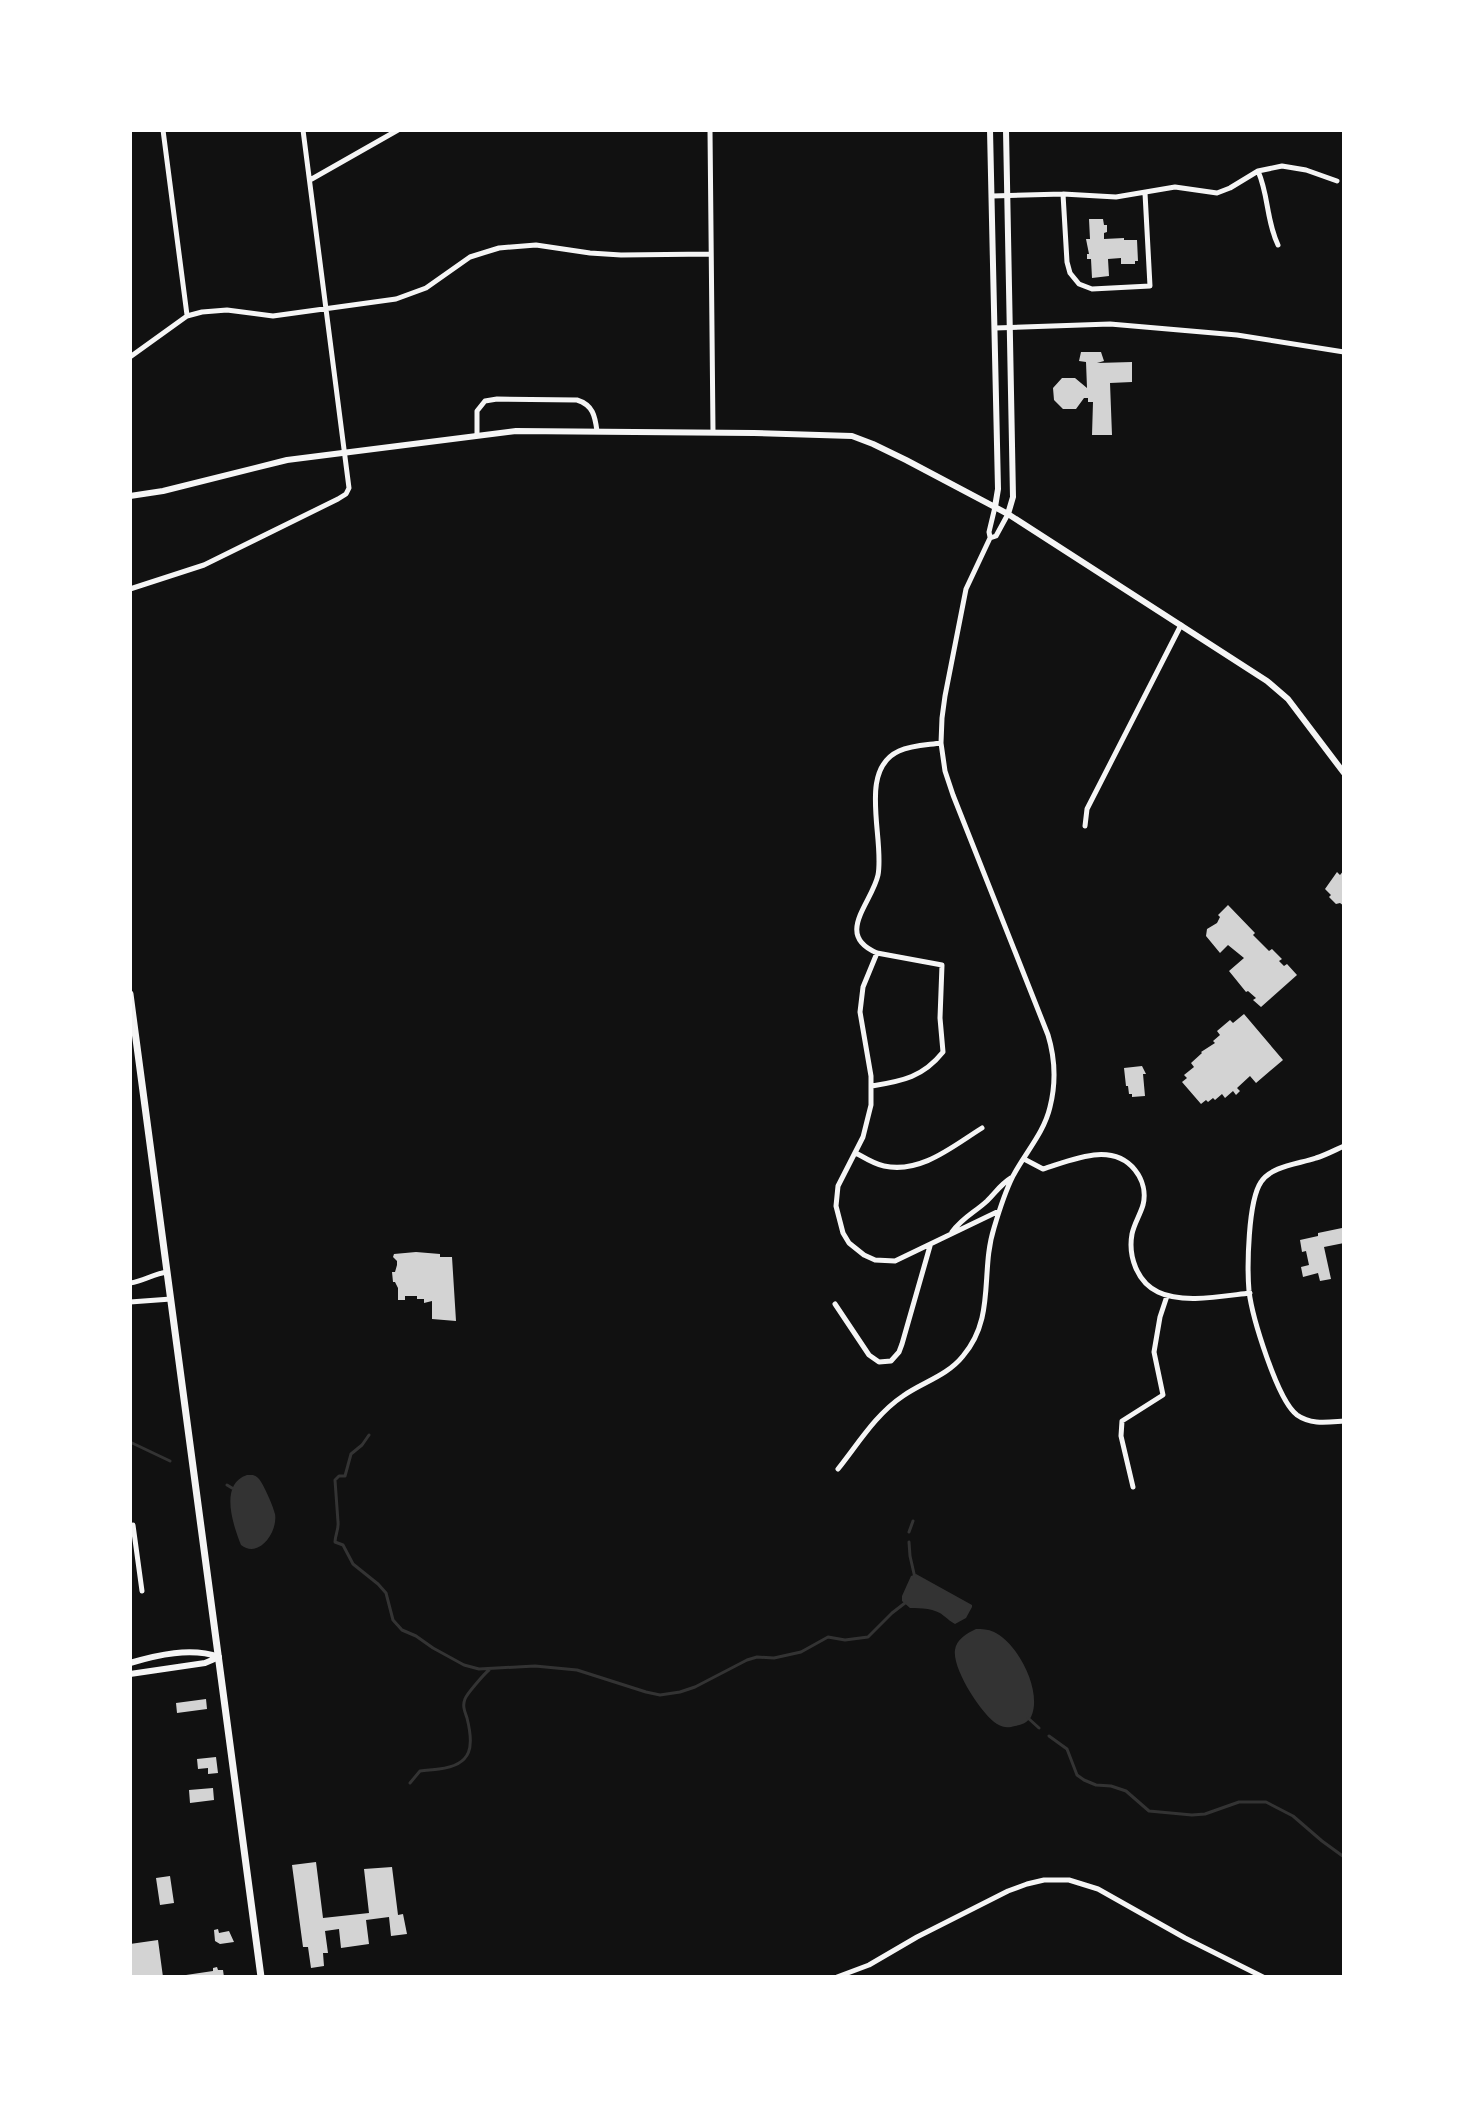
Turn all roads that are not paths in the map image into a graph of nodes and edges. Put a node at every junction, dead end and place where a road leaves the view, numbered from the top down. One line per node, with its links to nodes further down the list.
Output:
1 (163, 130): 17 (street)
2 (303, 130): 8 (street)
3 (398, 130): 8 (street)
4 (710, 130): 15 (street)
5 (990, 130): 12 (street)
6 (1006, 130): 13 (street)
7 (1258, 171): 9 (street); 10 (street); 14 (street)
8 (310, 180): 16 (street)
9 (1337, 181)
10 (1145, 193): 11 (street); 11 (street)
11 (1063, 194): 13 (street)
12 (992, 196): 13 (street); 18 (street)
13 (1008, 196): 19 (street)
14 (1278, 245)
15 (711, 254): 16 (street); 23 (street)
16 (326, 309): 17 (street); 25 (street)
17 (187, 316): 21 (street)
18 (995, 328): 19 (street); 27 (street)
19 (1011, 328): 20 (street); 28 (street)
20 (1344, 352)
21 (130, 357)
22 (597, 431): 23 (street); 24 (street); 24 (street)
23 (713, 432): 27 (street)
24 (477, 434): 25 (street)
25 (344, 451): 26 (street); 30 (street)
26 (130, 496)
27 (995, 507): 28 (street); 29 (street)
28 (1008, 514): 29 (street); 31 (street)
29 (990, 538): 32 (street)
30 (130, 589)
31 (1181, 625): 33 (street); 34 (street)
32 (941, 743): 35 (street); 41 (street)
33 (1344, 773)
34 (1085, 826)
35 (877, 953): 37 (street); 37 (street)
36 (130, 994): 46 (main road)
37 (872, 1086): 40 (street)
38 (982, 1128): 40 (street)
39 (1344, 1146): 48 (street)
40 (856, 1153): 45 (street)
41 (1024, 1159): 42 (street); 49 (street)
42 (1012, 1177): 43 (street); 44 (street)
43 (999, 1211): 44 (street); 54 (street)
44 (950, 1235): 45 (street)
45 (930, 1245): 52 (street)
46 (167, 1272): 47 (street); 50 (main road)
47 (130, 1283)
48 (1250, 1293): 49 (street); 53 (street)
49 (1167, 1296): 55 (street)
50 (171, 1299): 51 (street); 59 (main road)
51 (130, 1302)
52 (835, 1304)
53 (1344, 1421)
54 (838, 1469)
55 (1133, 1487)
56 (133, 1525): 57 (street)
57 (133, 1548): 58 (street)
58 (142, 1591)
59 (219, 1657): 60 (street); 61 (street); 62 (main road)
60 (130, 1663)
61 (130, 1674)
62 (261, 1977)
63 (837, 1977): 64 (street)
64 (1263, 1977)

